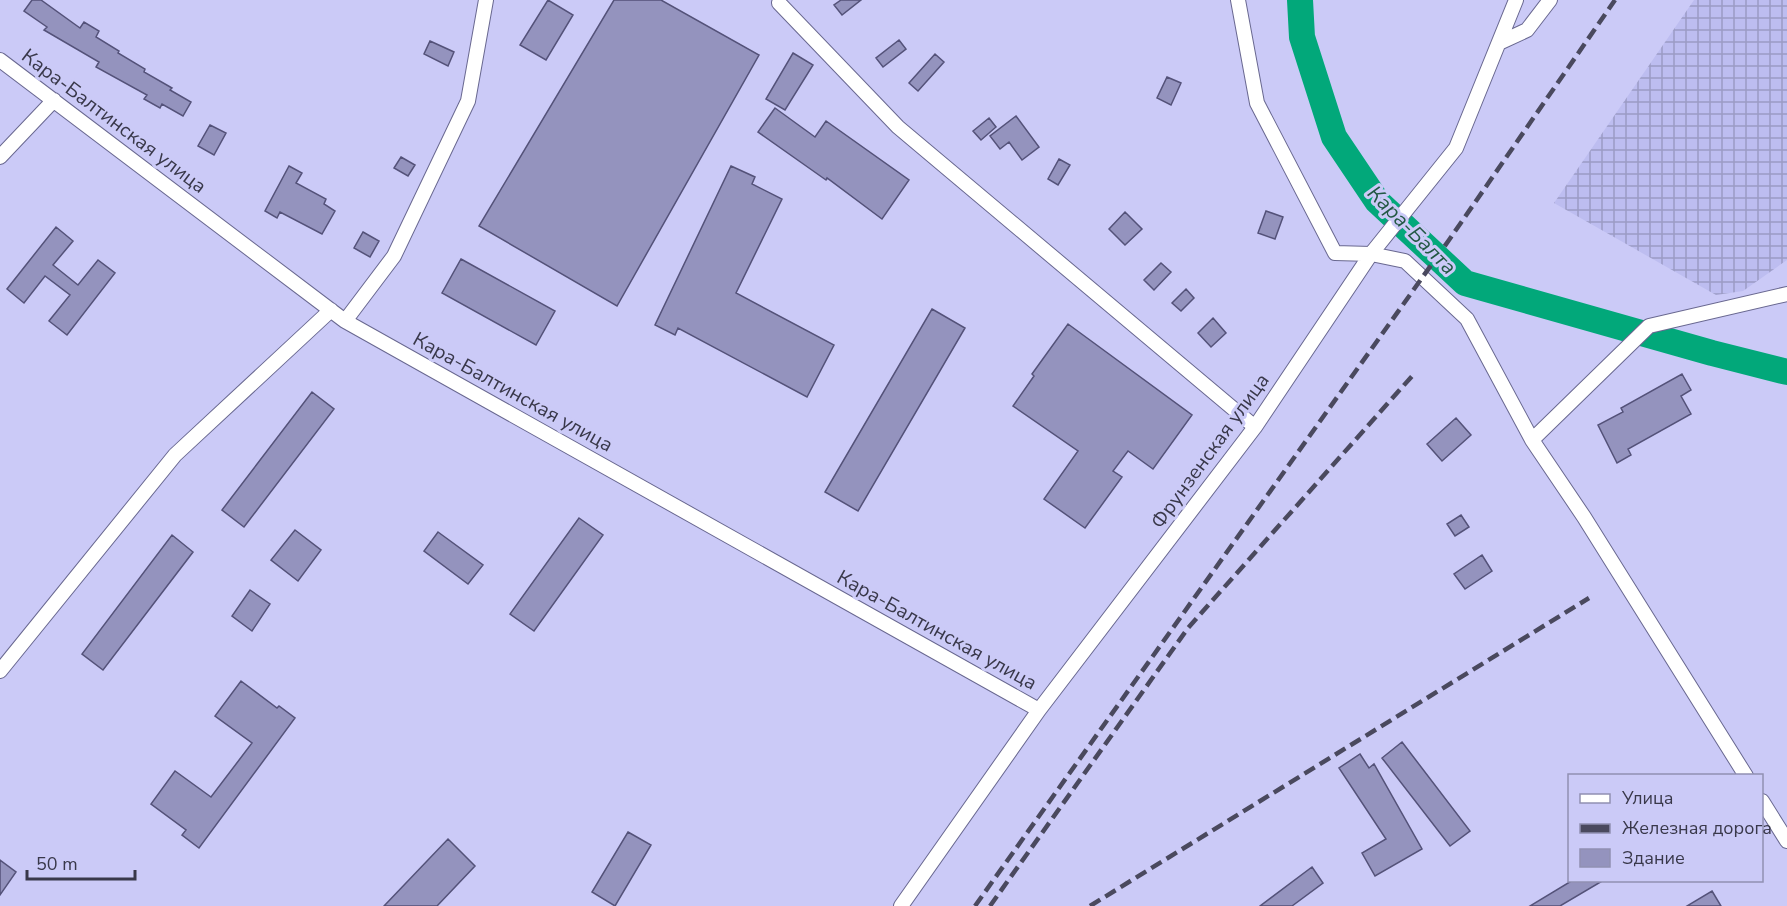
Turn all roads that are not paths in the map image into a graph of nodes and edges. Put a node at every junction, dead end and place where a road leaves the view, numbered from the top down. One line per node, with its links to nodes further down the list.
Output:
1 (486, 0): 13 (street)
2 (1239, 0): 10 (street)
3 (1516, 0): 6 (street, Фрунзенская улица)
4 (1550, 0): 6 (street)
5 (779, 3): 14 (street)
6 (1499, 43): 10 (street, Фрунзенская улица)
7 (0, 60): 8 (street, Кара-Балтинская улица)
8 (54, 100): 9 (street); 12 (street, Кара-Балтинская улица)
9 (0, 157)
10 (1371, 254): 14 (street, Фрунзенская улица); 15 (street)
11 (1787, 294): 15 (street)
12 (331, 309): 13 (street, Кара-Балтинская улица); 16 (street)
13 (345, 321): 17 (street, Кара-Балтинская улица)
14 (1255, 427): 17 (street, Фрунзенская улица)
15 (1532, 440): 18 (street)
16 (0, 671)
17 (1039, 710): 21 (street, Фрунзенская улица)
18 (1745, 774)
19 (1763, 804): 20 (street)
20 (1787, 842)
21 (901, 906)

